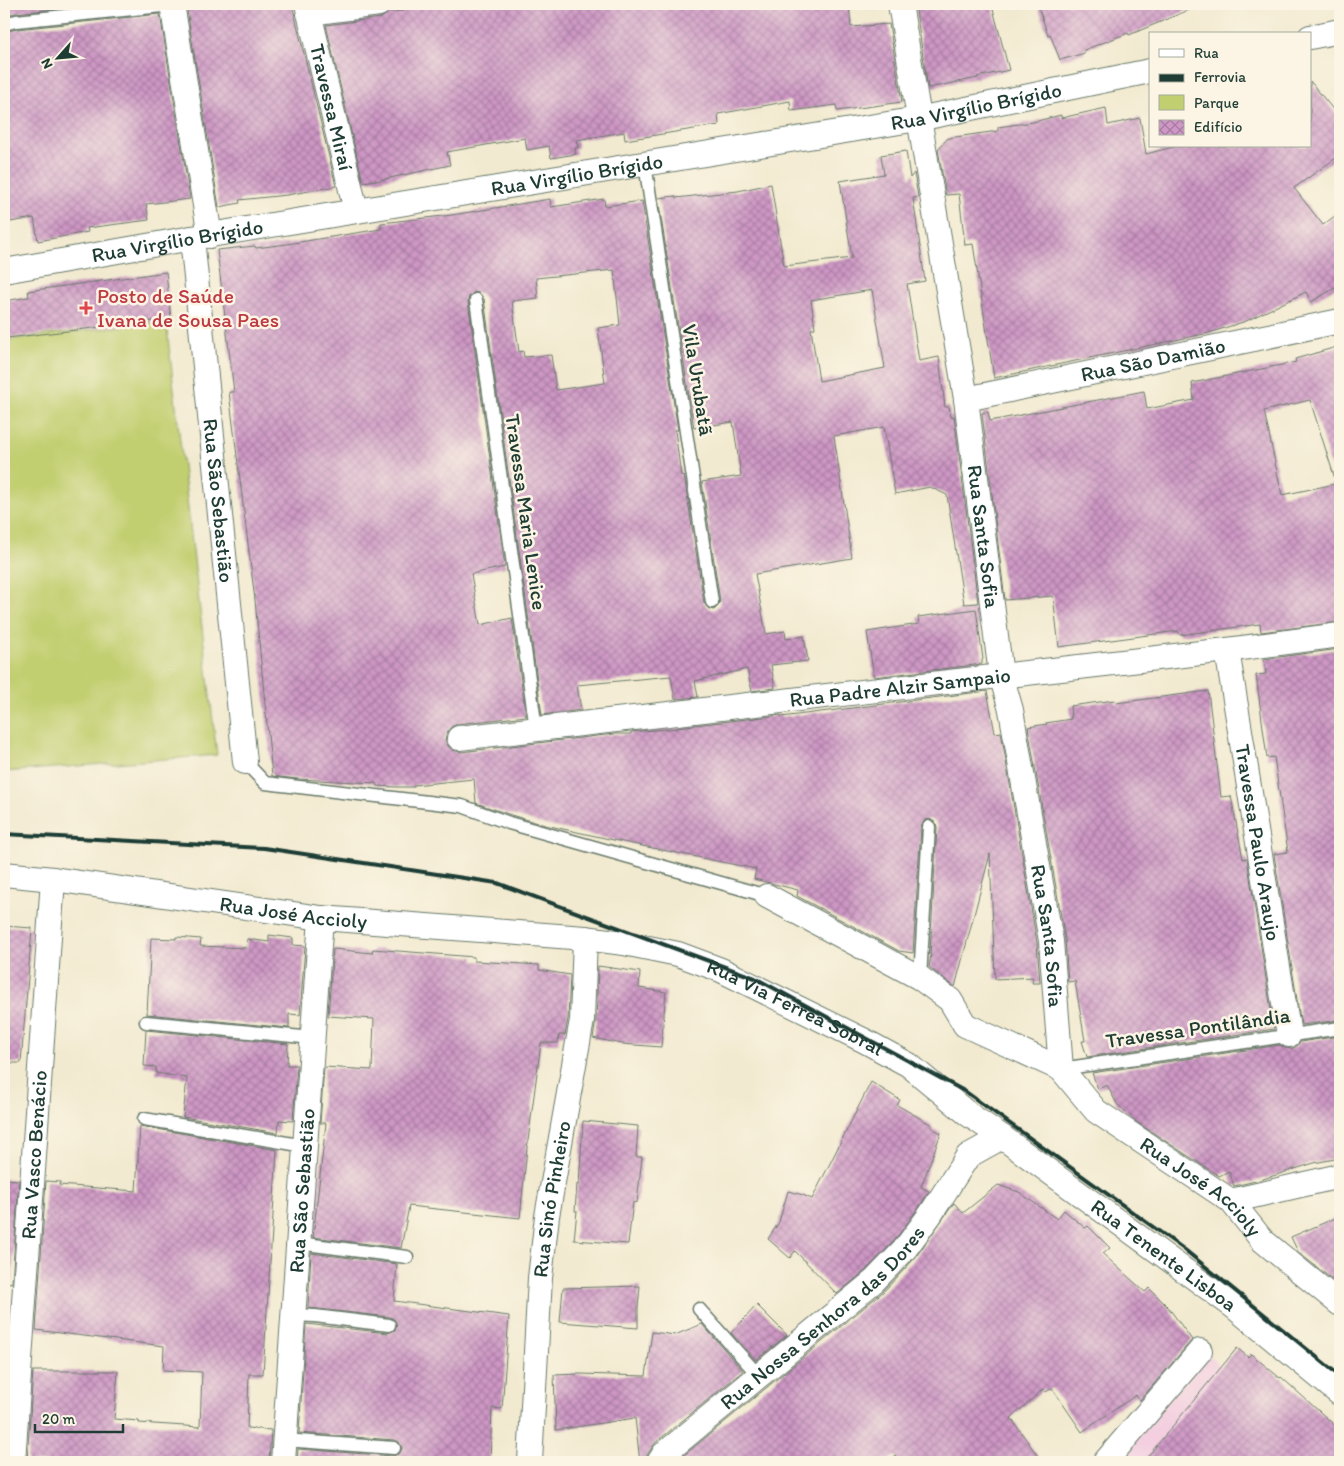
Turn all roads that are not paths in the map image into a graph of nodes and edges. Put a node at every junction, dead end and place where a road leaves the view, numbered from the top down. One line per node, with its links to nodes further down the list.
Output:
1 (172, 4): 5 (lane); 12 (street, Rua São Sebastião)
2 (379, 4): 4 (street)
3 (900, 4): 9 (street, Rua Santa Sofia)
4 (308, 8): 11 (street, Travessa Miraí)
5 (4, 24)
6 (1340, 31): 7 (street)
7 (1312, 37)
8 (1149, 71): 9 (street, Rua Virgílio Brígido)
9 (918, 119): 10 (street, Rua Virgílio Brígido); 16 (street, Rua Santa Sofia)
10 (645, 164): 11 (street, Rua Virgílio Brígido); 17 (lane, Vila Urubatã)
11 (356, 211): 12 (street, Rua Virgílio Brígido)
12 (201, 237): 13 (street, Rua Virgílio Brígido); 23 (street, Rua São Sebastião)
13 (4, 271)
14 (476, 300): 21 (lane, Travessa Maria Lenice)
15 (1340, 321): 16 (street, Rua São Damião)
16 (966, 399): 20 (street, Rua Santa Sofia)
17 (712, 602)
18 (1340, 635): 19 (street, Rua Padre Alzir Sampaio)
19 (1227, 650): 20 (street, Rua Padre Alzir Sampaio); 33 (street, Travessa Paulo Araujo)
20 (1002, 675): 21 (street, Rua Padre Alzir Sampaio); 35 (street, Rua Santa Sofia)
21 (536, 729): 22 (street, Rua Padre Alzir Sampaio)
22 (459, 738)
23 (245, 762): 27 (lane)
24 (929, 827): 30 (lane)
25 (4, 874): 26 (street, Rua José Accioly)
26 (53, 879): 28 (street, Rua José Accioly); 54 (street, Rua Vasco Benácio)
27 (767, 896): 30 (street)
28 (321, 918): 29 (street, Rua José Accioly); 34 (street, Rua São Sebastião)
29 (585, 938): 37 (street, Rua Via Ferrea Sobral); 55 (street, Rua Sinó Pinheiro)
30 (920, 978): 35 (street)
31 (146, 1022): 34 (lane)
32 (1340, 1028): 33 (lane, Travessa Pontilândia)
33 (1289, 1035): 35 (lane, Travessa Pontilândia)
34 (312, 1038): 39 (street, Rua São Sebastião)
35 (1061, 1069): 42 (street, Rua José Accioly)
36 (144, 1119): 39 (lane)
37 (975, 1119): 38 (street, Rua Tenente Lisboa); 40 (street)
38 (1002, 1137): 40 (street, Rua Nossa Senhora das Dores); 51 (street, Rua Tenente Lisboa)
39 (305, 1146): 43 (street, Rua São Sebastião)
40 (968, 1156): 50 (street, Rua Nossa Senhora das Dores)
41 (1340, 1176): 42 (street)
42 (1231, 1201): 45 (street, Rua José Accioly)
43 (298, 1244): 44 (lane); 47 (street, Rua São Sebastião)
44 (407, 1257)
45 (1340, 1304)
46 (699, 1309): 50 (lane)
47 (292, 1315): 48 (lane); 53 (street, Rua São Sebastião)
48 (389, 1325)
49 (1200, 1351): 57 (street)
50 (759, 1376): 56 (street, Rua Nossa Senhora das Dores)
51 (1340, 1394)
52 (394, 1448): 53 (lane)
53 (283, 1451)
54 (13, 1462)
55 (530, 1462)
56 (659, 1462)
57 (1104, 1462)

